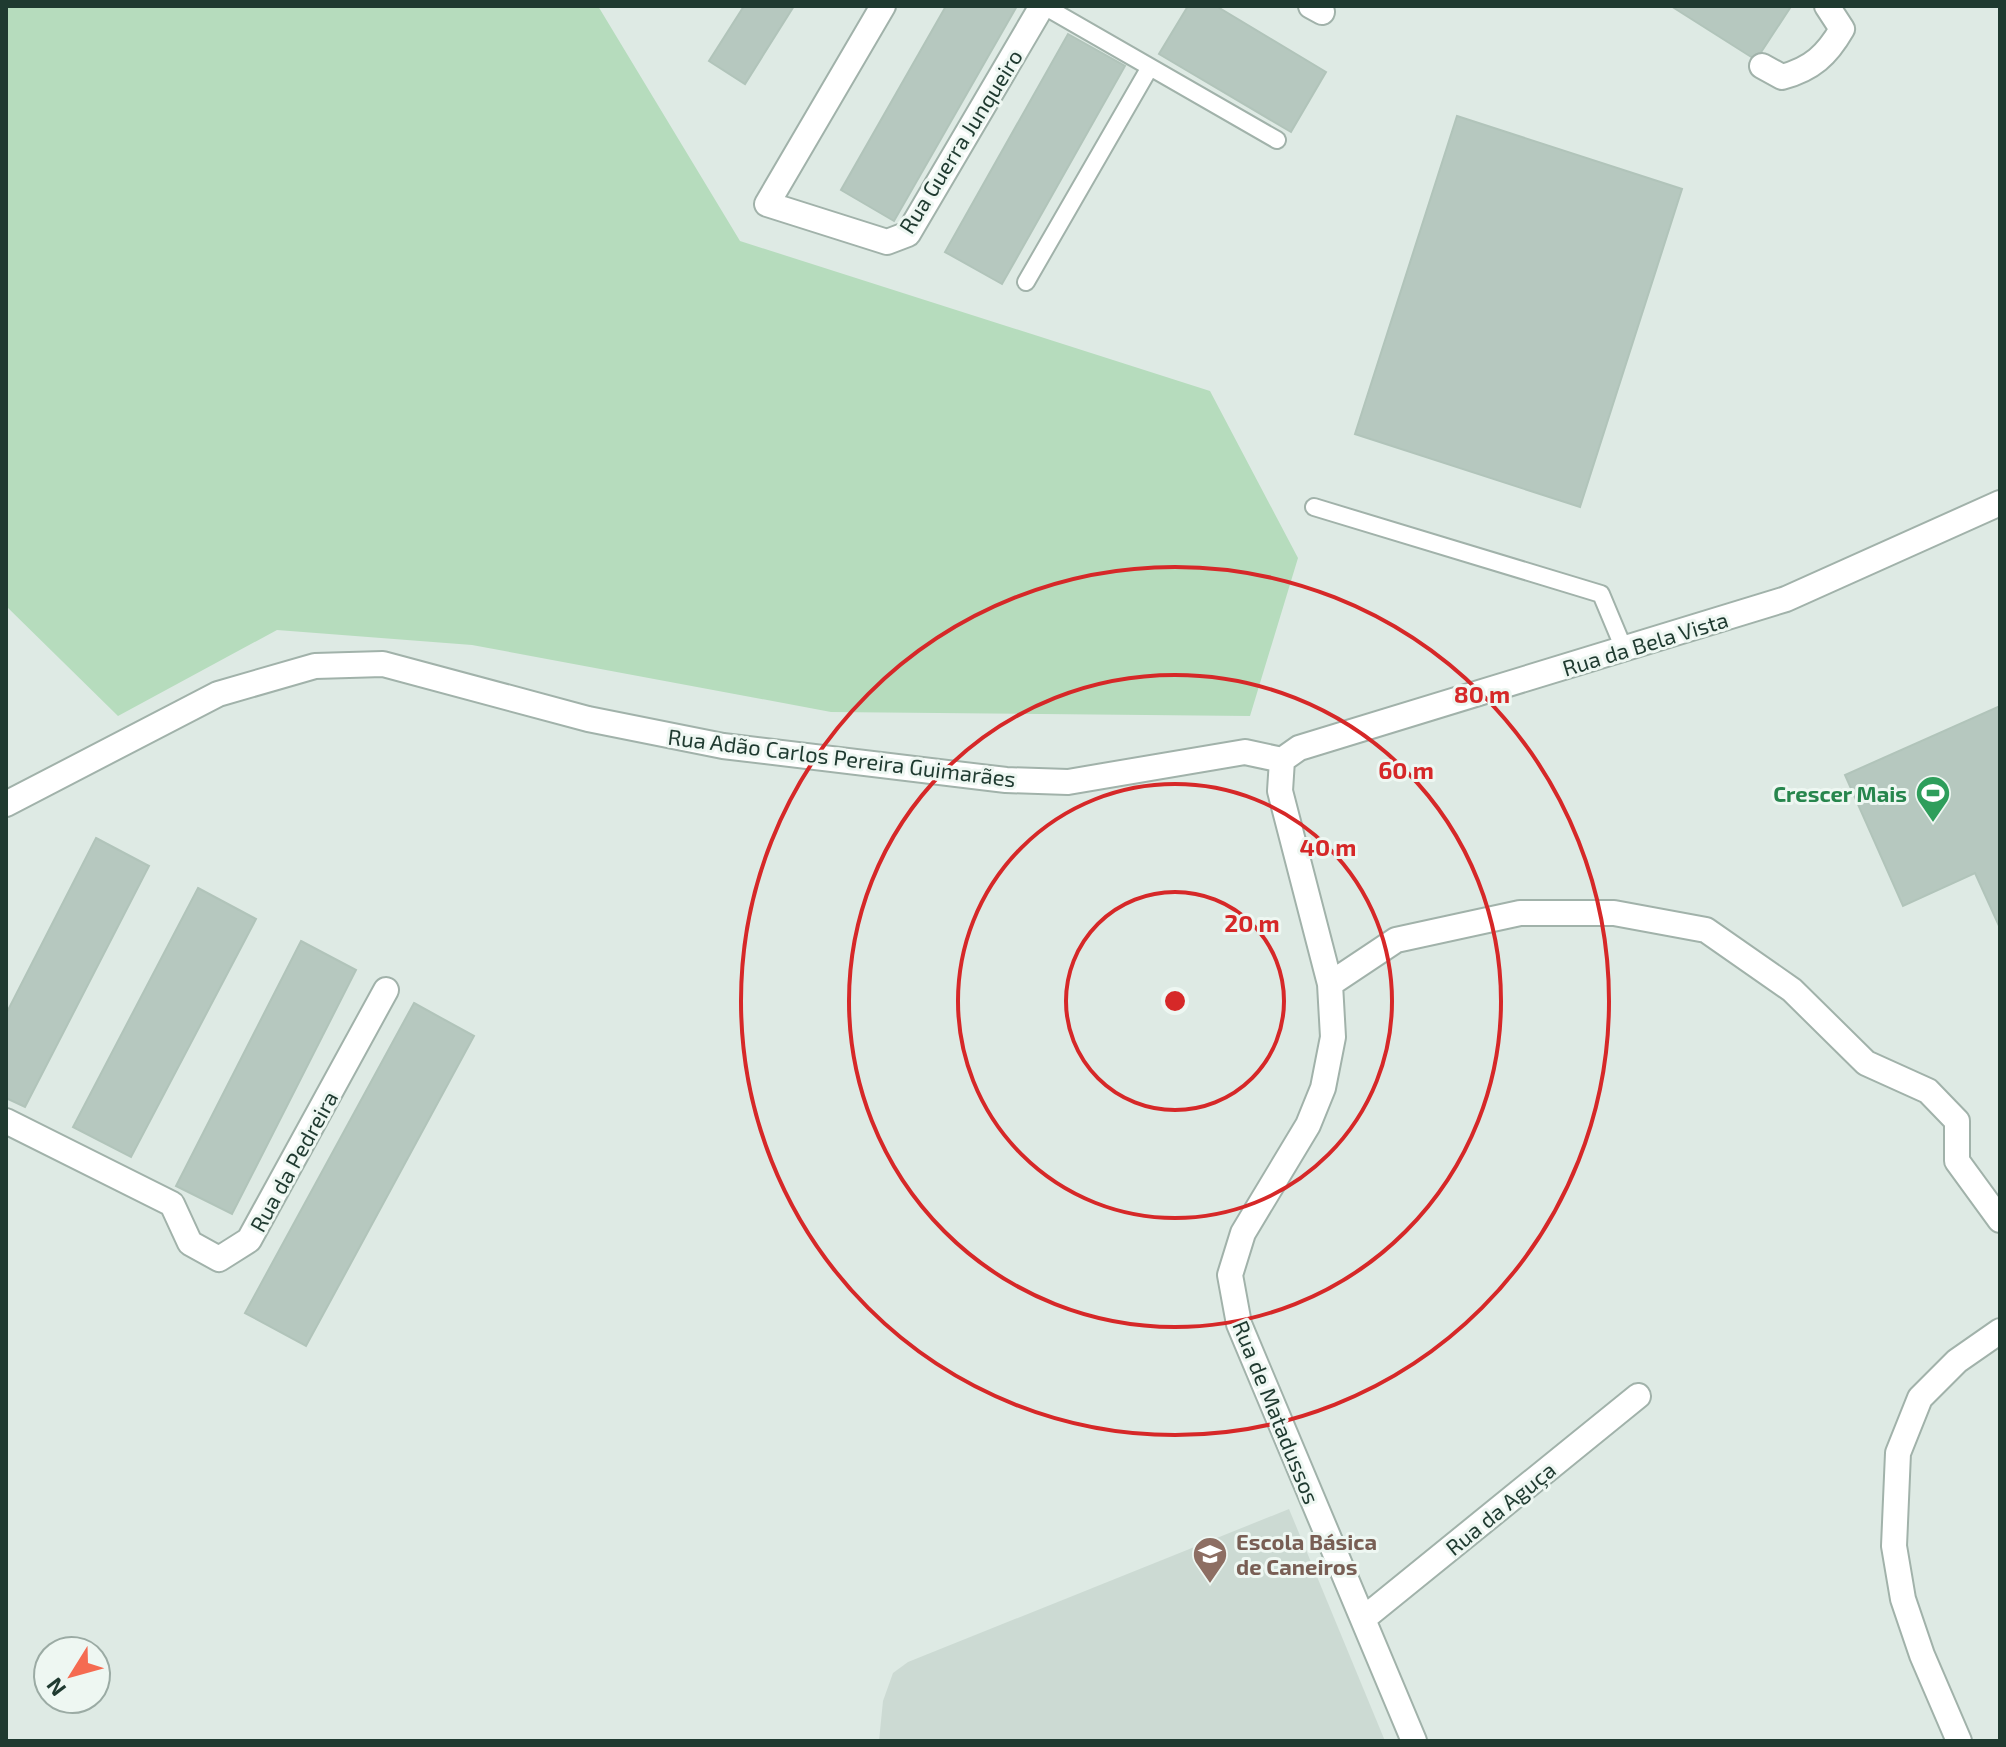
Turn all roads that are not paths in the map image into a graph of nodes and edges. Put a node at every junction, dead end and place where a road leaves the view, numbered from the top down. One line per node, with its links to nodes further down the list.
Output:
1 (883, 6): 2 (street, Rua Guerra Junqueiro)
2 (1043, 6): 5 (lane)
3 (1827, 6): 4 (street)
4 (1762, 66)
5 (1150, 67): 6 (lane); 7 (lane)
6 (1277, 140)
7 (1026, 282)
8 (2000, 503): 10 (street, Rua da Bela Vista)
9 (1314, 507): 10 (lane)
10 (1624, 649): 11 (street, Rua da Bela Vista)
11 (1282, 760): 12 (street, Rua Adão Carlos Pereira Guimarães); 13 (street, Rua de Matadussos)
12 (6, 804)
13 (1330, 984): 16 (street); 19 (street, Rua de Matadussos)
14 (386, 990): 15 (street, Rua da Pedreira)
15 (6, 1121)
16 (2000, 1220)
17 (2000, 1331): 21 (street)
18 (1638, 1396): 19 (street, Rua da Aguça)
19 (1363, 1619): 20 (street, Rua de Matadussos)
20 (1414, 1741)
21 (1959, 1741)

